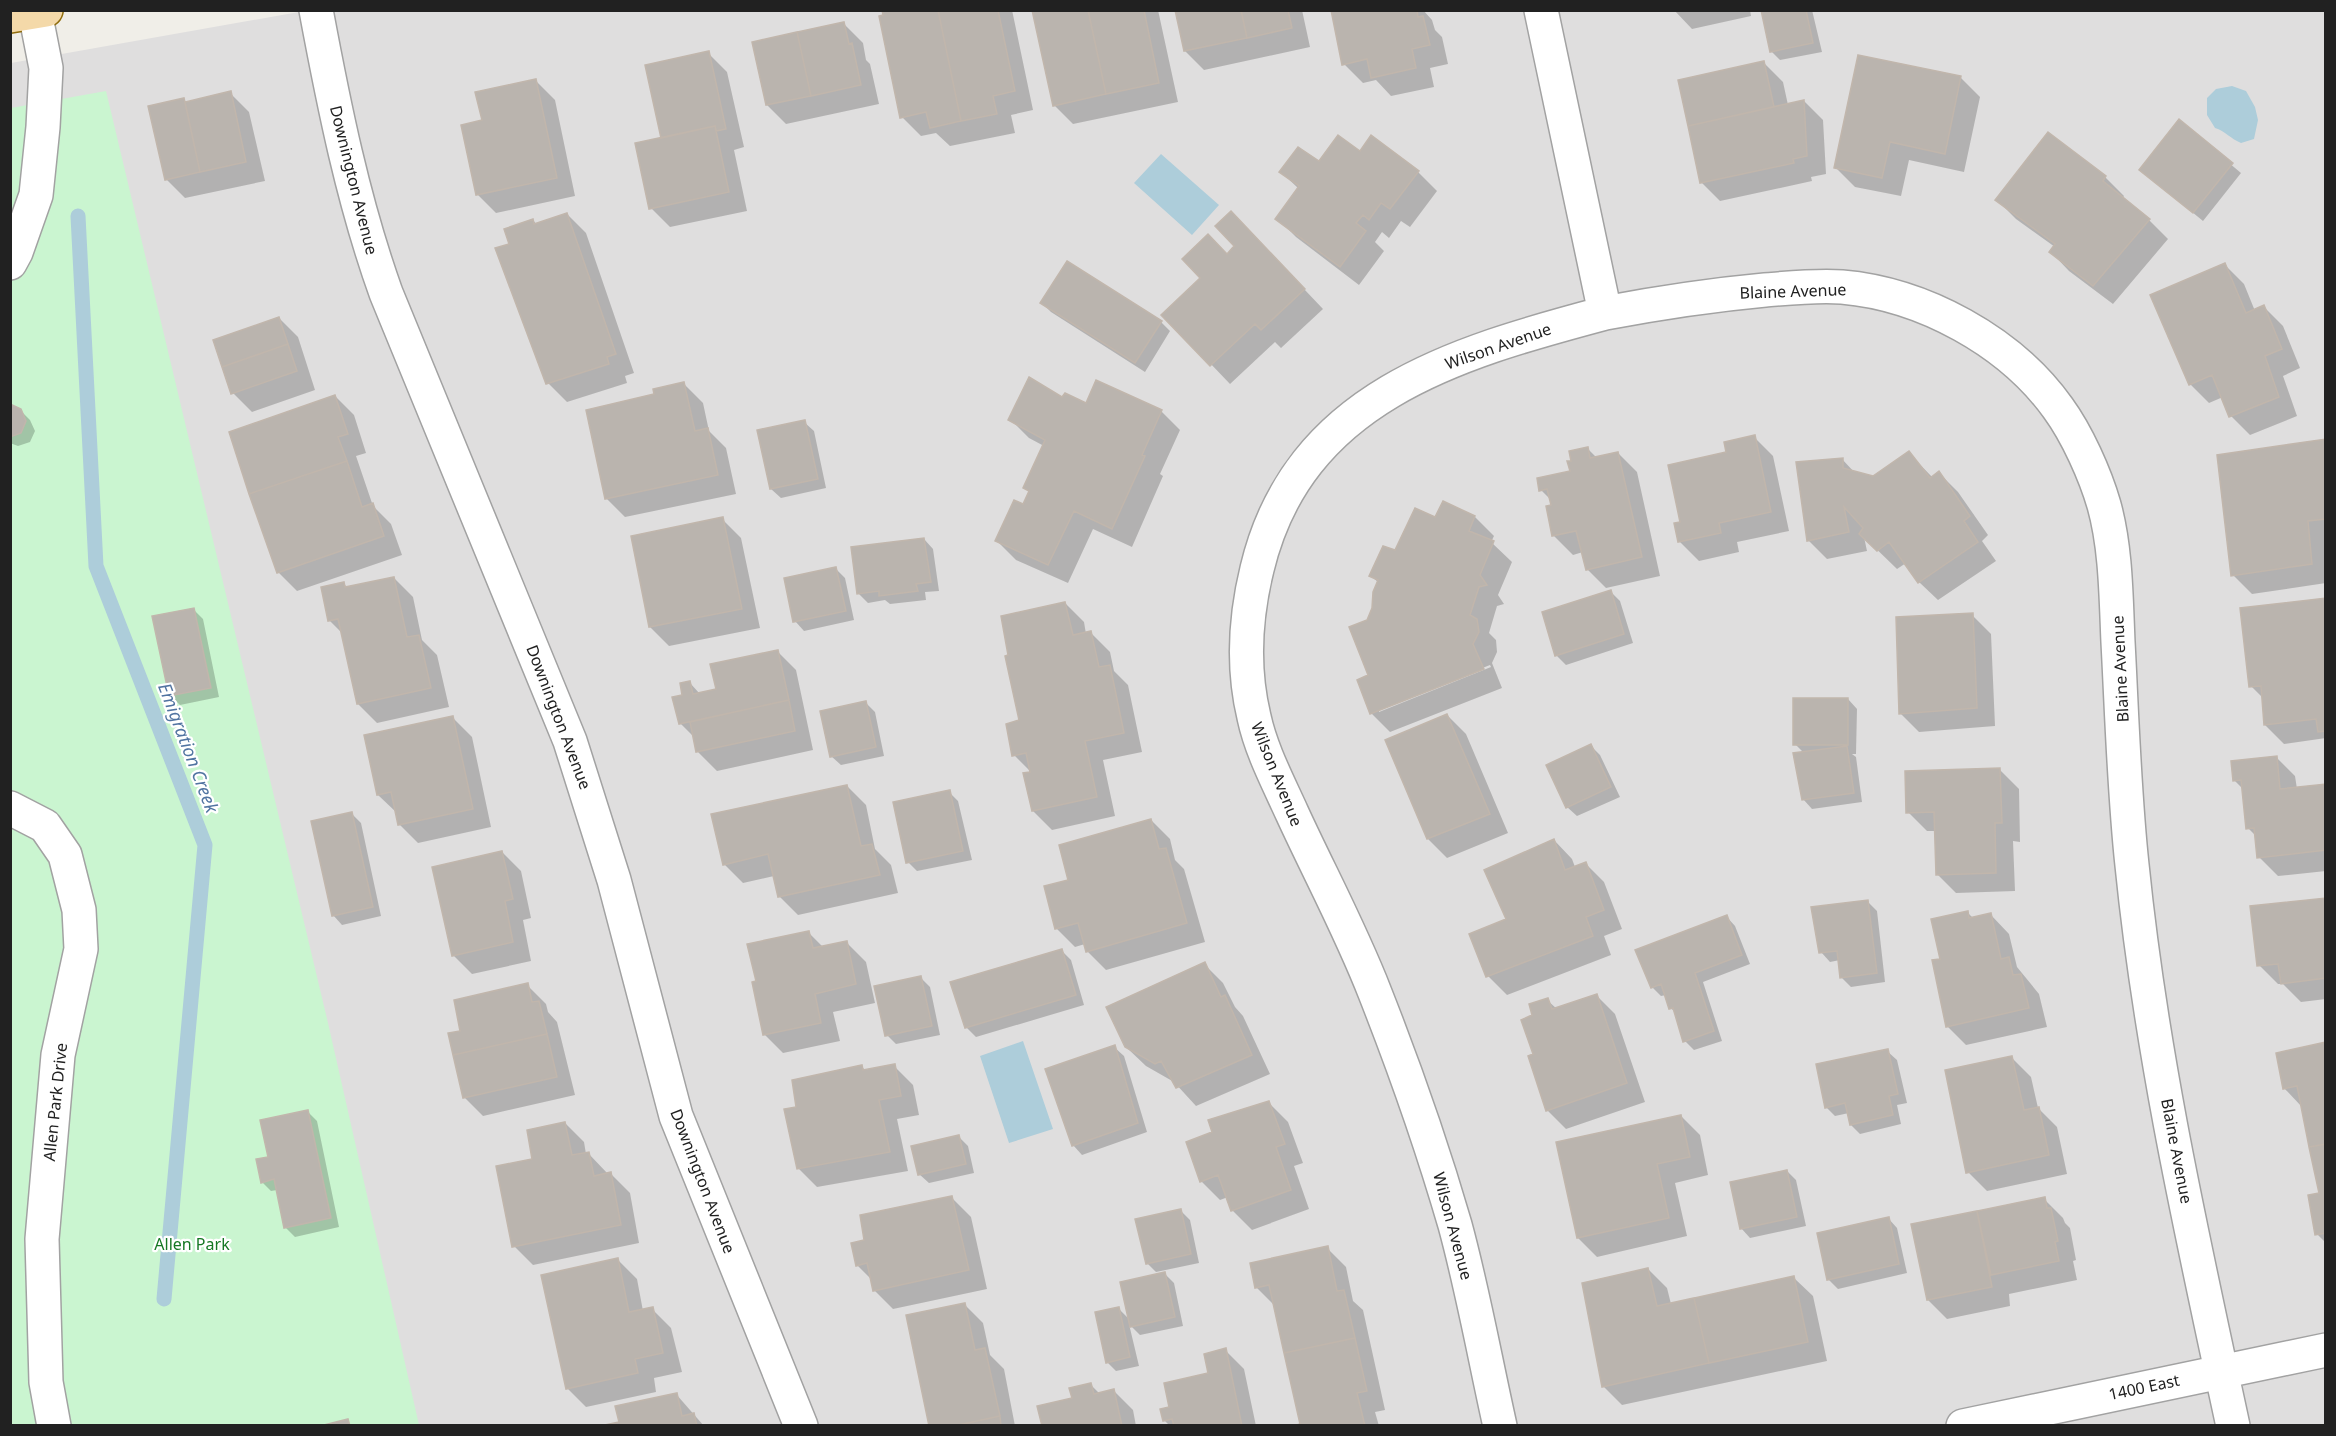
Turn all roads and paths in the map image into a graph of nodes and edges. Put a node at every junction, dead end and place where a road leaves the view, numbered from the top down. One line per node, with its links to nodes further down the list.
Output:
1 (316, 10): 10 (street, Downington Avenue)
2 (1541, 10): 5 (street)
3 (30, 13): 4 (street)
4 (10, 263)
5 (1605, 313): 8 (street, Blaine Avenue); 11 (street, Wilson Avenue)
6 (10, 808): 9 (street, Allen Park Drive)
7 (2325, 1350): 8 (street, 1400 East)
8 (2220, 1371): 12 (street, 1400 East); 13 (street, Blaine Avenue)
9 (54, 1425)
10 (801, 1425)
11 (1500, 1425)
12 (1963, 1425)
13 (2233, 1425)

